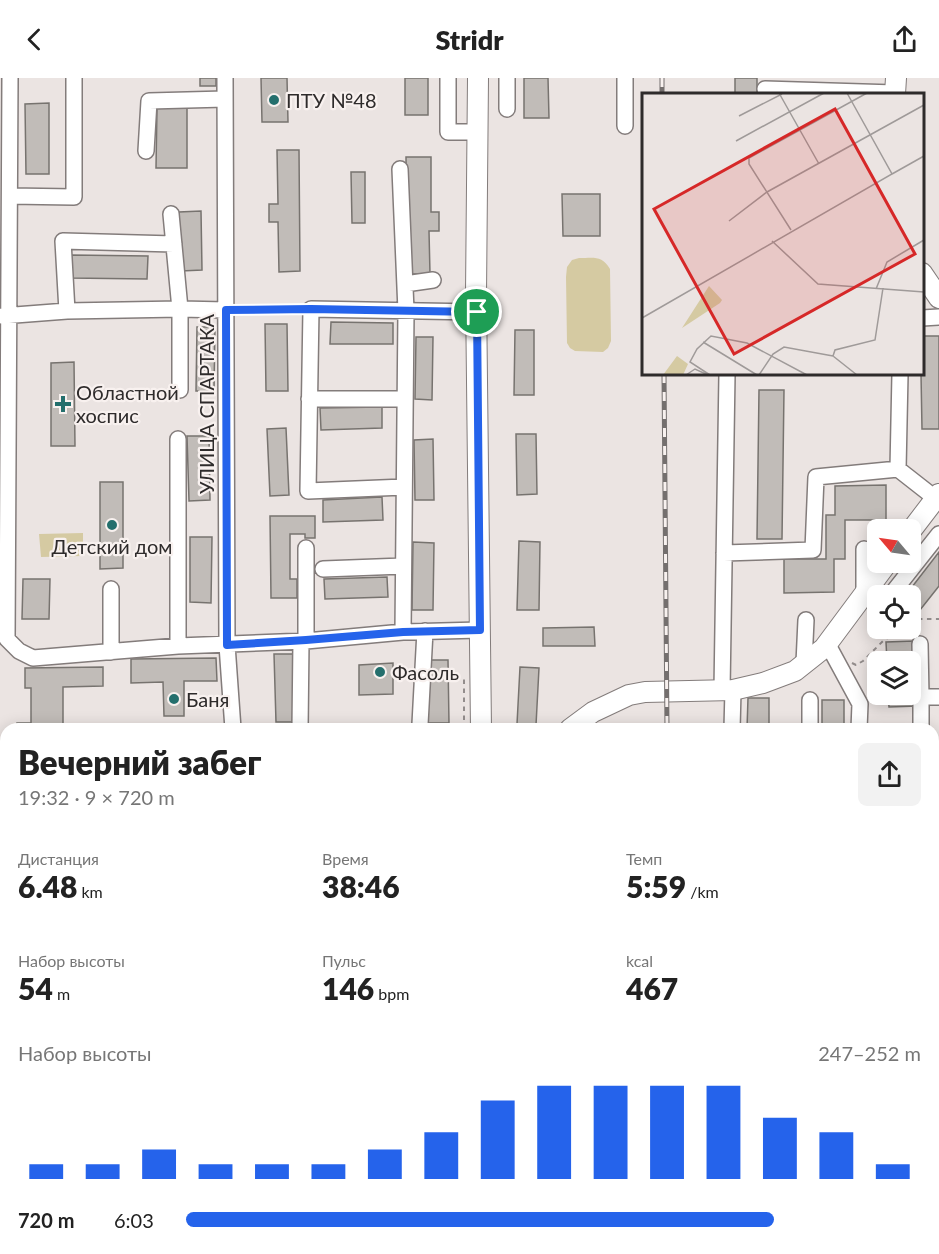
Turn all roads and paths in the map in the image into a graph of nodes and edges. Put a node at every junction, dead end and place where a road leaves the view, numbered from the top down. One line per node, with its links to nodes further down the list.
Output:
1 (10, 78): 17 (street)
2 (74, 78): 17 (street)
3 (225, 78): 11 (street, УЛИЦА СПАРТАКА)
4 (448, 78): 14 (street)
5 (478, 78): 14 (main road)
6 (507, 78): 12 (street)
7 (625, 78): 13 (street)
8 (765, 87): 9 (street)
9 (833, 88): 10 (street)
10 (895, 88)
11 (225, 99): 15 (street); 26 (street, УЛИЦА СПАРТАКА)
12 (507, 109)
13 (625, 126)
14 (477, 132): 29 (main road)
15 (146, 151)
16 (400, 169): 22 (street)
17 (10, 196): 30 (street)
18 (171, 214): 19 (street)
19 (174, 244): 24 (street); 27 (street)
20 (924, 276): 23 (main road)
21 (433, 280): 22 (street)
22 (405, 284): 28 (street)
23 (939, 298)
24 (180, 309): 26 (street); 27 (street); 35 (street)
25 (311, 309): 26 (path); 28 (street); 36 (street)
26 (226, 310): 62 (street, УЛИЦА СПАРТАКА)
27 (67, 311): 30 (street)
28 (406, 311): 29 (street); 37 (street)
29 (477, 312): 56 (main road)
30 (5, 316): 65 (street)
31 (939, 317): 32 (street)
32 (924, 318)
33 (727, 375): 46 (street)
34 (900, 375): 39 (street)
35 (180, 390)
36 (309, 399): 37 (street); 40 (street)
37 (405, 399): 40 (street)
38 (178, 440): 63 (street)
39 (898, 469): 41 (street); 46 (street)
40 (404, 487): 47 (street)
41 (937, 496): 42 (main road)
42 (920, 519)
43 (939, 534): 50 (street)
44 (306, 548): 59 (street)
45 (864, 549): 49 (street)
46 (724, 553): 68 (street)
47 (404, 566): 48 (street); 58 (street)
48 (323, 569)
49 (869, 585)
50 (899, 585)
51 (111, 589): 65 (street)
52 (867, 600): 60 (main road)
53 (921, 619): 54 (path)
54 (939, 619)
55 (806, 620): 66 (street)
56 (480, 630): 57 (street); 77 (main road)
57 (425, 631): 58 (street); 75 (street)
58 (403, 632): 59 (street)
59 (303, 641): 62 (street); 74 (street)
60 (827, 643): 66 (main road); 81 (street)
61 (920, 644): 64 (street)
62 (227, 645): 63 (street); 73 (street, УЛИЦА СПАРТАКА)
63 (178, 646): 65 (street)
64 (920, 651)
65 (111, 652)
66 (804, 663): 68 (main road)
67 (464, 674): 76 (path)
68 (728, 690): 78 (main road); 79 (street)
69 (921, 697): 70 (street)
70 (939, 697)
71 (810, 700): 80 (street)
72 (921, 705): 82 (street)
73 (233, 723)
74 (300, 723)
75 (420, 723)
76 (464, 723)
77 (481, 723)
78 (578, 723)
79 (731, 723)
80 (810, 723)
81 (859, 723)
82 (921, 723)

